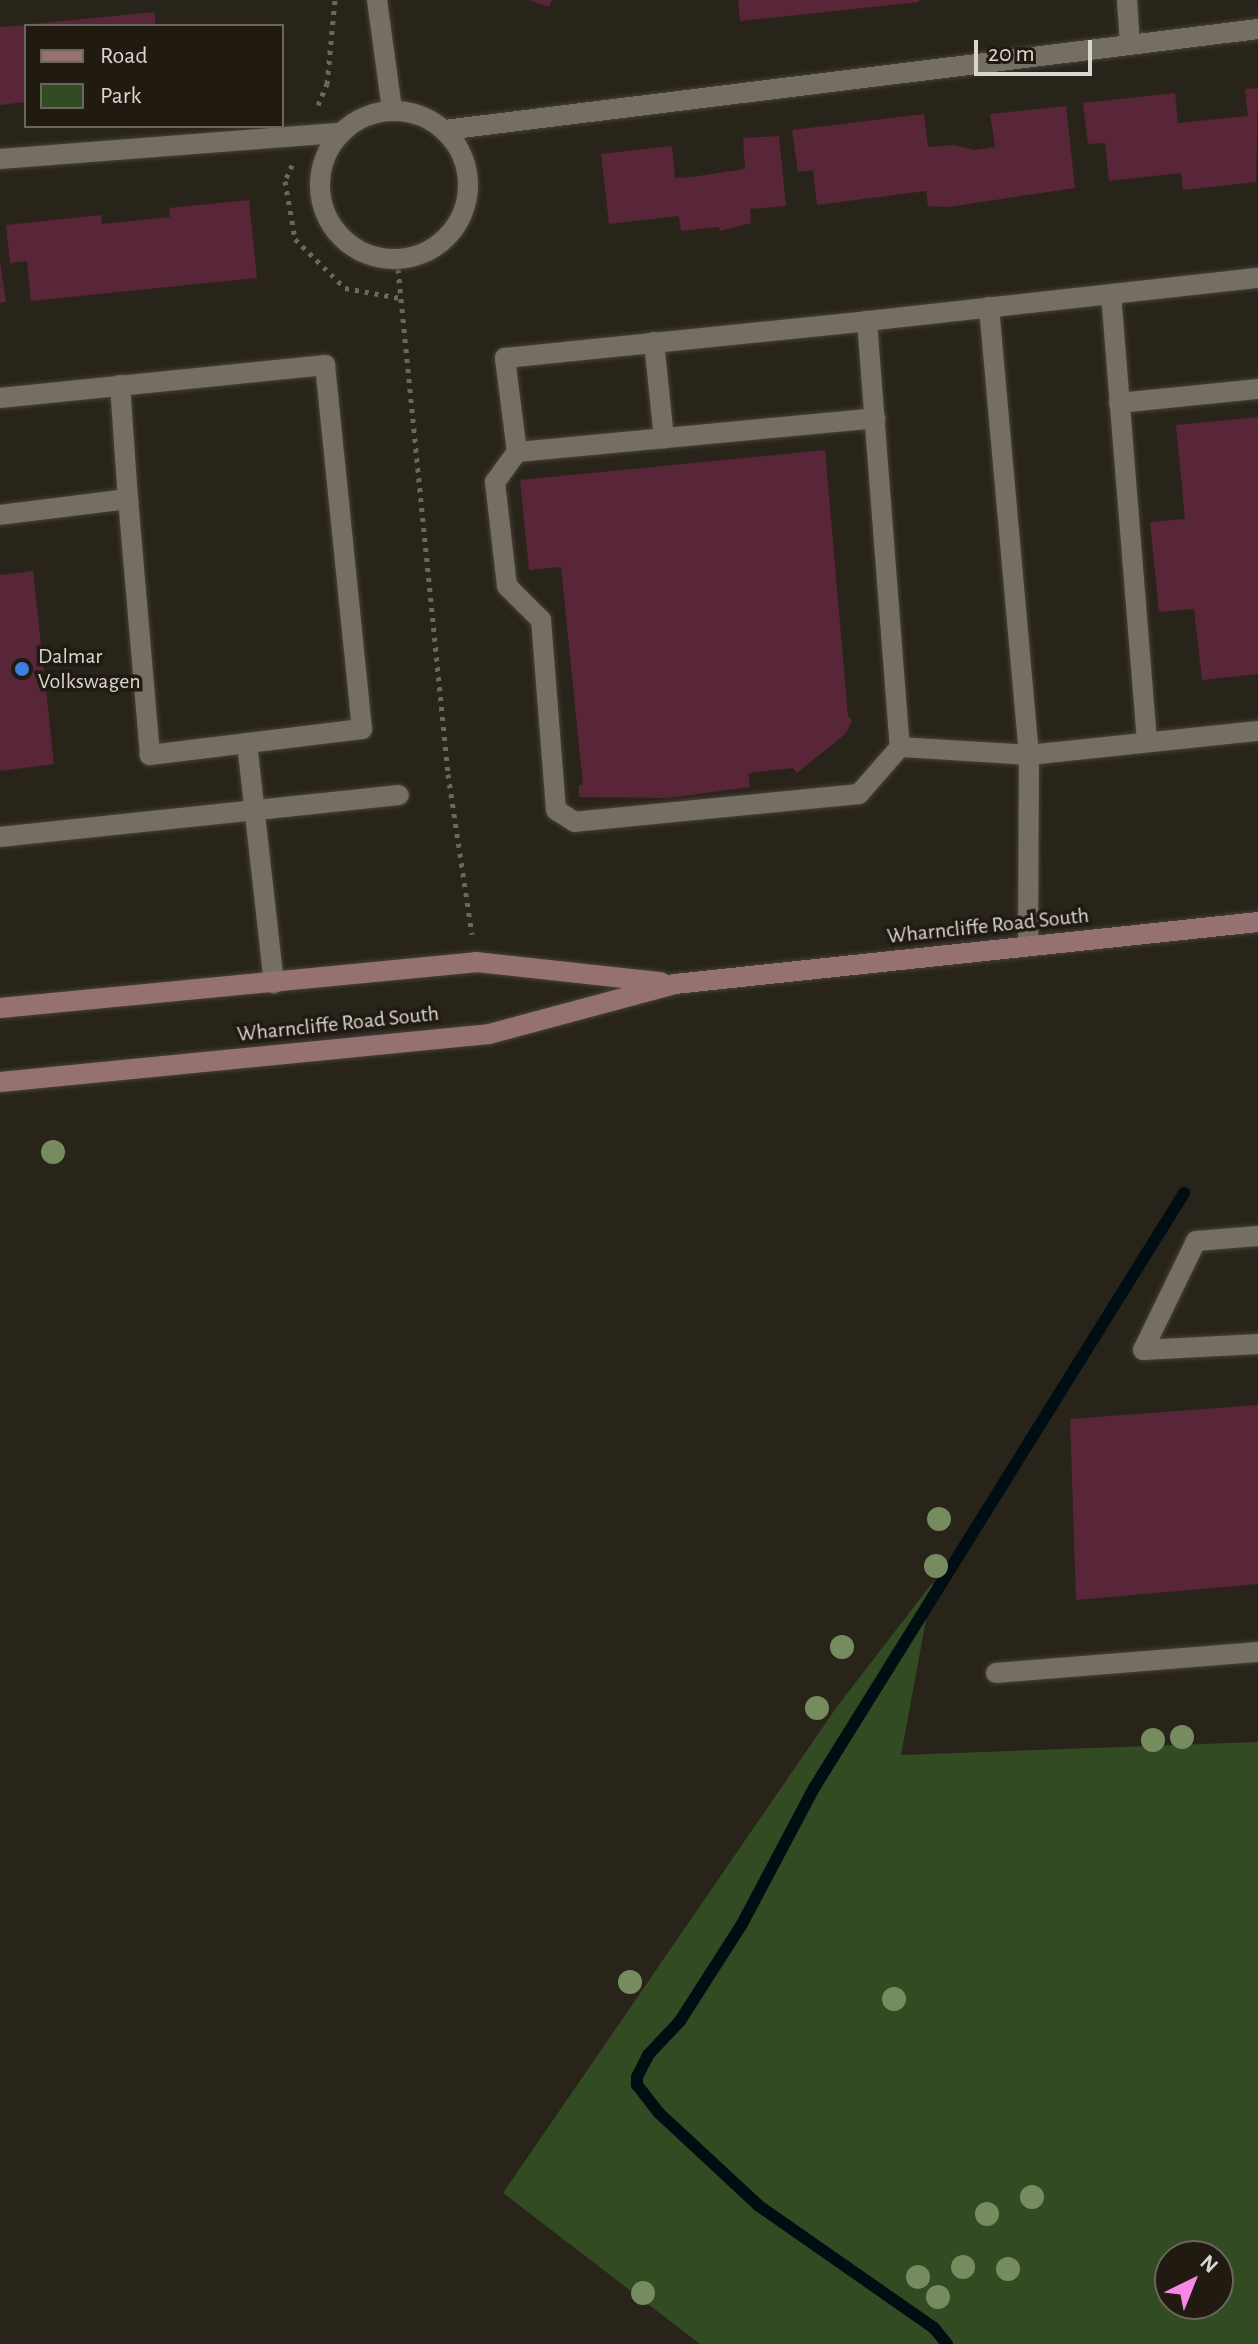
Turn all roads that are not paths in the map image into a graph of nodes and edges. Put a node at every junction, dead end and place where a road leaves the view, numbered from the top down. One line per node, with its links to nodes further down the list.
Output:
1 (377, 0): 5 (street)
2 (1127, 0): 4 (street)
3 (1258, 29): 4 (street)
4 (1130, 44): 6 (street)
5 (392, 109): 6 (street); 7 (street)
6 (445, 130): 7 (street)
7 (340, 133): 8 (street)
8 (0, 159)
9 (1258, 278): 10 (street)
10 (1111, 294): 11 (street); 17 (street)
11 (989, 307): 12 (street); 27 (street)
12 (867, 321): 13 (street); 18 (street)
13 (654, 342): 19 (street); 20 (street)
14 (120, 385): 16 (street); 21 (street); 25 (street)
15 (1258, 389): 17 (street)
16 (0, 398)
17 (1119, 403): 24 (street)
18 (875, 418): 19 (street); 26 (street)
19 (664, 438): 20 (street)
20 (517, 452): 26 (street)
21 (128, 499): 22 (street); 25 (street)
22 (0, 515)
23 (1258, 731): 24 (street)
24 (1147, 742): 27 (street)
25 (247, 743): 29 (street)
26 (900, 747): 27 (street)
27 (1029, 755): 32 (street)
28 (399, 795): 29 (street)
29 (255, 810): 30 (street); 33 (street)
30 (0, 837)
31 (1258, 922): 32 (main road, Wharncliffe Road South)
32 (1028, 945): 34 (main road, Wharncliffe Road South)
33 (274, 983): 34 (main road, Wharncliffe Road South); 35 (main road, Wharncliffe Road South)
34 (675, 984): 36 (main road, Wharncliffe Road South)
35 (0, 1008)
36 (0, 1082)
37 (1258, 1236): 38 (street)
38 (1258, 1344)
39 (1258, 1652): 40 (street)
40 (996, 1673)

